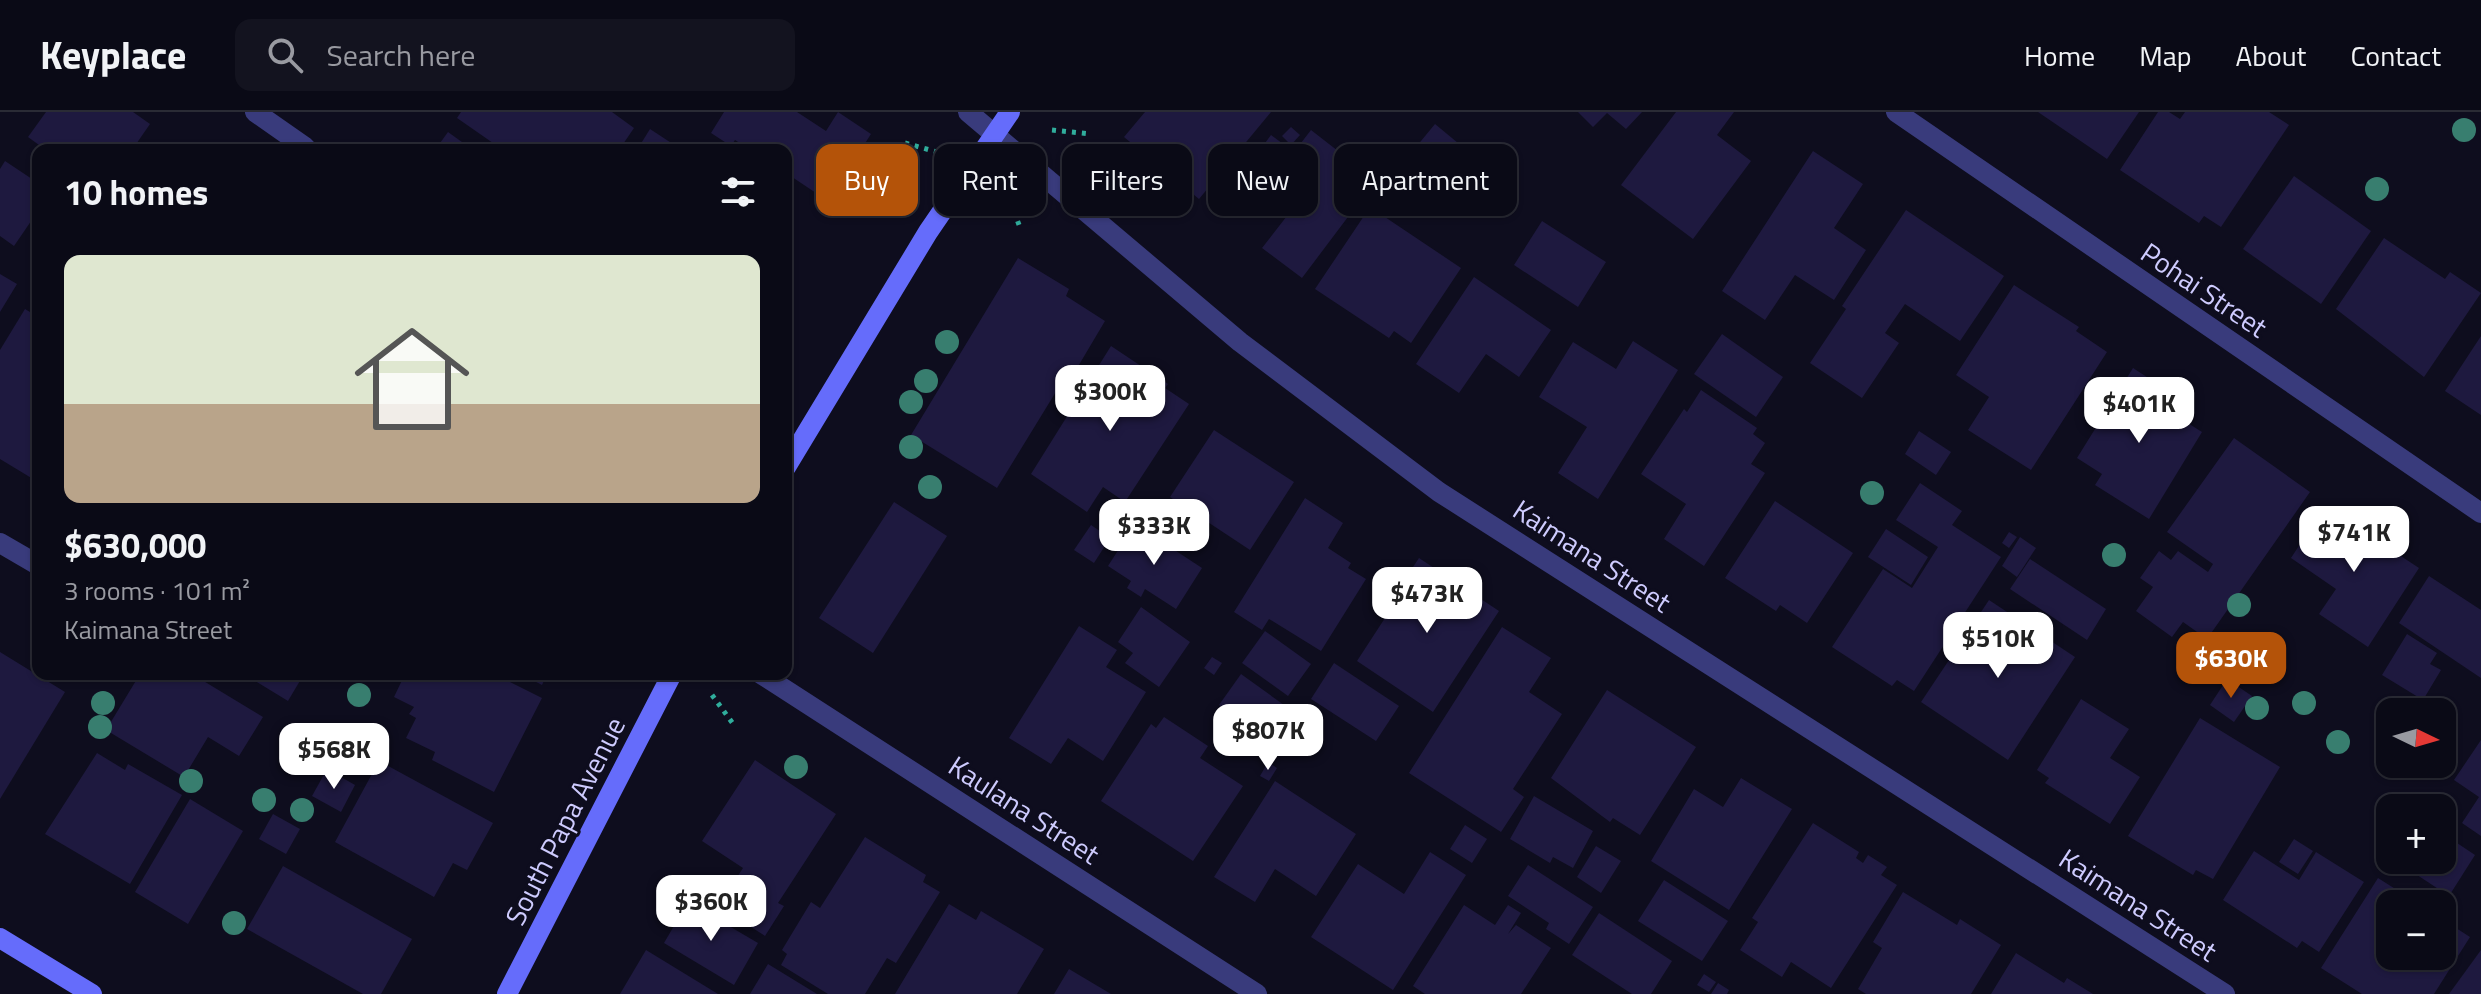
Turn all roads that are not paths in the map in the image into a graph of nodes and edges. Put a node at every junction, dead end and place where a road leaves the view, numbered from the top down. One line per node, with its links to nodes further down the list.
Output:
1 (255, 112): 6 (street)
2 (968, 112): 5 (street, Kaimana Street)
3 (1010, 112): 5 (street)
4 (1896, 112): 8 (street, Pohai Street)
5 (994, 133): 7 (street); 17 (street, Kaimana Street)
6 (301, 144)
7 (792, 457)
8 (2481, 513)
9 (0, 543): 10 (street)
10 (32, 562)
11 (669, 680): 15 (street, South Papa Avenue)
12 (770, 680): 16 (street, Kaulana Street)
13 (0, 938): 14 (street)
14 (92, 994)
15 (507, 994)
16 (1257, 994)
17 (2225, 994)

